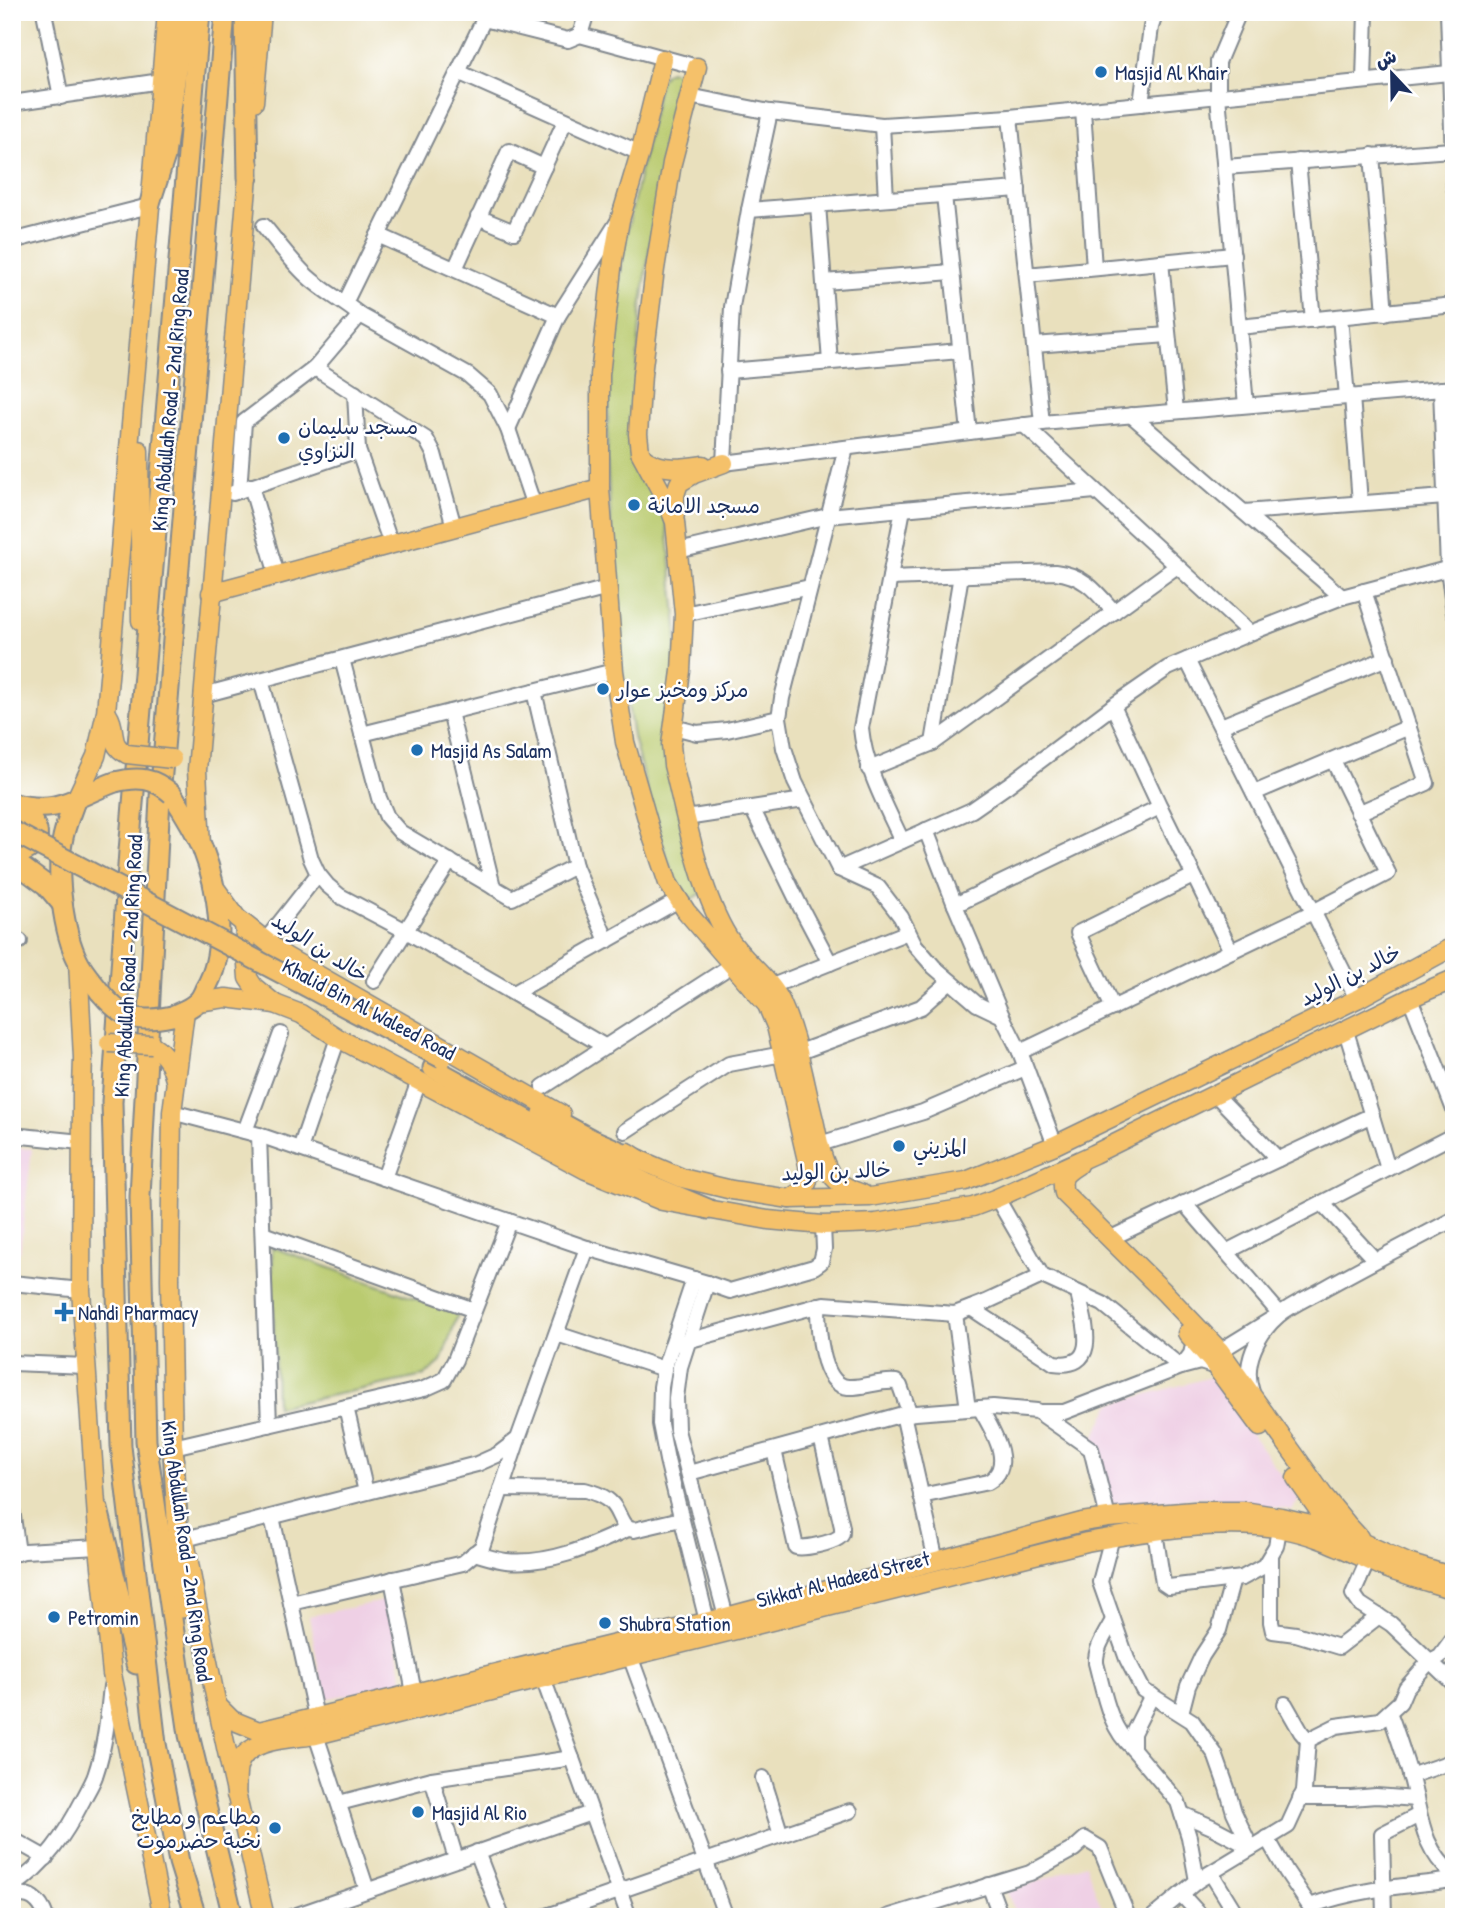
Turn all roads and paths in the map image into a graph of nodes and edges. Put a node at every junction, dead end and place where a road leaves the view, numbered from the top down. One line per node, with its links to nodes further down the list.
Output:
1 (44, 12): 22 (street)
2 (167, 12): 19 (main road)
3 (184, 12): 42 (highway)
4 (200, 12): 121 (highway, King Abdullah Road - 2nd Ring Road)
5 (225, 12): 295 (highway, King Abdullah Road - 2nd Ring Road)
6 (245, 12): 36 (highway)
7 (264, 12): 36 (main road)
8 (586, 12): 13 (street)
9 (1156, 12): 24 (street)
10 (1239, 12): 21 (street)
11 (1366, 12): 18 (street)
12 (1448, 12): 17 (street)
13 (580, 35): 14 (street); 16 (street)
14 (663, 59): 15 (street); 31 (main road)
15 (697, 67): 20 (main road)
16 (458, 72): 28 (street); 47 (street)
17 (1449, 73): 18 (street); 30 (street)
18 (1364, 81): 21 (street)
19 (161, 82): 22 (street); 42 (main road)
20 (689, 96): 26 (street); 83 (main road)
21 (1218, 96): 24 (street); 35 (street)
22 (61, 97): 23 (street)
23 (12, 103)
24 (1141, 104): 25 (street)
25 (1083, 110): 27 (street); 51 (street)
26 (770, 112): 29 (street); 43 (street)
27 (1010, 117): 29 (street); 38 (street)
28 (565, 121): 31 (street); 34 (street)
29 (882, 125): 40 (street)
30 (1451, 149): 32 (street); 37 (street)
31 (640, 153): 45 (main road)
32 (1373, 155): 33 (street); 58 (street)
33 (1298, 161): 35 (street); 62 (street)
34 (544, 167): 44 (street); 44 (street)
35 (1225, 167): 49 (street)
36 (248, 177): 88 (main road)
37 (1454, 188)
38 (1018, 189): 39 (street); 54 (street)
39 (944, 195): 40 (street); 53 (street)
40 (886, 199): 41 (street)
41 (818, 205): 43 (street); 55 (street)
42 (149, 206): 48 (street); 65 (main road)
43 (749, 210): 70 (street)
44 (478, 217): 52 (street)
45 (620, 220): 60 (street); 86 (main road)
46 (264, 226): 56 (street)
47 (378, 235): 52 (street); 56 (street)
48 (12, 241)
49 (1233, 255): 50 (street); 63 (street)
50 (1161, 262): 51 (street); 64 (street)
51 (1094, 268): 54 (street)
52 (454, 270): 60 (street)
53 (952, 272): 55 (street); 67 (street)
54 (1027, 275): 66 (street)
55 (824, 282): 68 (street)
56 (345, 303): 59 (street)
57 (1454, 304): 58 (street)
58 (1385, 313): 61 (street)
59 (359, 315): 69 (street); 79 (street)
60 (558, 316): 79 (street)
61 (1340, 317): 62 (street); 73 (street)
62 (1313, 320): 63 (street)
63 (1239, 327): 74 (street)
64 (1168, 335): 66 (street); 75 (street)
65 (137, 341): 121 (main road); 122 (main road)
66 (1034, 345): 77 (street)
67 (960, 351): 68 (street); 80 (street)
68 (830, 362): 70 (street)
69 (315, 368): 72 (street); 85 (street)
70 (728, 371): 84 (street)
71 (1447, 388): 73 (street); 89 (street)
72 (355, 393): 82 (street); 96 (street)
73 (1350, 396): 74 (street); 90 (street)
74 (1247, 405): 75 (street)
75 (1176, 411): 76 (street)
76 (1131, 415): 77 (street); 93 (street)
77 (1042, 423): 78 (street)
78 (1024, 425): 80 (street); 87 (street)
79 (508, 429): 91 (street)
80 (969, 432): 81 (street)
81 (846, 448): 84 (street); 94 (street)
82 (358, 450): 85 (street); 97 (street)
83 (646, 460): 84 (main road); 95 (main road)
84 (724, 463): 95 (main road)
85 (245, 488): 88 (street); 101 (street)
86 (600, 488): 91 (main road); 105 (main road)
87 (1095, 491): 92 (street); 99 (street)
88 (221, 497): 107 (main road)
89 (1445, 497): 90 (street); 100 (street)
90 (1360, 503): 93 (street)
91 (534, 506): 96 (main road)
92 (904, 509): 94 (street); 103 (street)
93 (1244, 512): 108 (street)
94 (828, 516): 98 (street); 104 (street)
95 (676, 522): 98 (main road)
96 (454, 527): 97 (main road)
97 (391, 544): 101 (main road)
98 (678, 551): 111 (main road)
99 (1177, 566): 109 (street); 112 (street)
100 (1451, 568): 106 (street); 110 (street)
101 (277, 575): 107 (main road)
102 (961, 575): 103 (street); 109 (street); 130 (street)
103 (890, 578): 132 (street)
104 (810, 587): 111 (street); 125 (street)
105 (608, 588): 113 (street); 116 (main road)
106 (1364, 591): 108 (street); 114 (street)
107 (211, 593): 119 (main road)
108 (1342, 597): 112 (street)
109 (1114, 612): 130 (street)
110 (1454, 613)
111 (684, 614): 127 (main road)
112 (1250, 633): 115 (street)
113 (342, 659): 117 (street); 129 (street)
114 (1387, 659): 126 (street); 128 (street)
115 (1187, 660): 120 (street); 126 (street)
116 (614, 671): 118 (street); 155 (main road)
117 (261, 680): 119 (street); 151 (street)
118 (534, 691): 123 (street); 149 (street)
119 (203, 695): 124 (main road)
120 (1113, 706): 137 (street); 141 (street)
121 (142, 707): 298 (highway, King Abdullah Road - 2nd Ring Road)
122 (106, 712): 124 (main road, bridge); 135 (main road)
123 (450, 712): 129 (street); 154 (street)
124 (201, 716): 145 (main road)
125 (779, 718): 127 (street); 134 (street)
126 (1221, 726): 133 (street)
127 (674, 727): 140 (main road)
128 (1409, 727): 131 (street); 139 (street)
129 (362, 734): 148 (street)
130 (933, 743): 132 (street)
131 (1333, 760): 133 (street); 139 (street)
132 (869, 769): 143 (street)
133 (1254, 793): 158 (street)
134 (804, 800): 138 (street); 150 (street)
135 (75, 801): 136 (highway, خالد بن الوليد); 145 (highway, خالد بن الوليد, bridge); 156 (highway)
136 (12, 803): 146 (highway)
137 (1160, 807): 152 (street); 157 (street)
138 (752, 808): 140 (street); 167 (street)
139 (1358, 813): 158 (street)
140 (686, 818): 172 (main road)
141 (926, 830): 143 (street); 157 (street)
142 (12, 831): 187 (highway, Khalid Bin Al Waleed Road, bridge)
143 (902, 841): 150 (street)
144 (12, 842): 187 (highway, Khalid Bin Al Waleed Road)
145 (201, 845): 153 (highway, خالد بن الوليد)
146 (12, 854)
147 (12, 860): 156 (highway)
148 (450, 861): 154 (street); 160 (street)
149 (575, 866): 154 (street); 163 (street)
150 (839, 869): 161 (street)
151 (318, 874): 160 (street); 162 (street)
152 (1194, 876): 165 (street); 177 (street)
153 (213, 885): 159 (main road, خالد بن الوليد); 178 (highway, خالد بن الوليد)
154 (493, 887)
155 (679, 900): 163 (street); 168 (main road)
156 (62, 904): 166 (highway)
157 (955, 905): 179 (street)
158 (1313, 912): 165 (street); 175 (street)
159 (244, 924): 162 (main road, خالد بن الوليد); 176 (main road)
160 (406, 931): 170 (street); 173 (street)
161 (908, 932): 167 (street); 171 (street)
162 (266, 940): 205 (main road, خالد بن الوليد)
163 (607, 941): 173 (street)
164 (1454, 946): 175 (main road, خالد بن الوليد)
165 (1231, 951): 177 (street)
166 (78, 961): 178 (highway, bridge); 190 (main road)
167 (830, 963): 172 (street)
168 (732, 965): 183 (street); 185 (main road)
169 (1454, 979): 174 (main road)
170 (374, 981)
171 (950, 981): 179 (street); 185 (street)
172 (772, 986): 185 (main road)
173 (514, 993): 183 (street)
174 (1410, 998): 180 (main road); 192 (street)
175 (1357, 999): 200 (main road, خالد بن الوليد)
176 (275, 1003): 178 (main road); 182 (main road)
177 (1113, 1008): 184 (street)
178 (185, 1010): 188 (main road)
179 (1002, 1016): 184 (street)
180 (1346, 1031): 191 (main road); 194 (street)
181 (281, 1034): 196 (street)
182 (338, 1038): 187 (main road); 202 (street)
183 (606, 1047): 189 (street)
184 (1020, 1052): 186 (street)
185 (790, 1053): 195 (street); 201 (main road)
186 (1025, 1068): 200 (street); 201 (street)
187 (431, 1069): 205 (highway, Khalid Bin Al Waleed Road); 207 (street); 213 (highway, Khalid Bin Al Waleed Road)
188 (176, 1083): 190 (main road, bridge); 193 (main road)
189 (543, 1087)
190 (82, 1089): 199 (main road)
191 (1215, 1094): 203 (main road); 204 (street)
192 (1454, 1110)
193 (173, 1112): 196 (street); 249 (main road)
194 (1372, 1115): 204 (street); 206 (street)
195 (625, 1131)
196 (252, 1133): 202 (street); 217 (street)
197 (12, 1135): 199 (street)
198 (1454, 1135): 206 (street)
199 (82, 1142): 225 (main road)
200 (1055, 1145): 208 (main road, خالد بن الوليد)
201 (812, 1146): 208 (main road); 210 (main road)
202 (300, 1149): 207 (street)
203 (1094, 1154): 209 (main road); 218 (main road)
204 (1278, 1159): 211 (street)
205 (640, 1160): 210 (main road, خالد بن الوليد)
206 (1388, 1169): 212 (street)
207 (384, 1178): 215 (street)
208 (870, 1197): 210 (main road, خالد بن الوليد)
209 (997, 1198): 216 (main road); 222 (street); 234 (main road)
210 (790, 1199)
211 (1184, 1203): 218 (street); 220 (street)
212 (1322, 1203): 220 (street); 221 (street)
213 (708, 1209): 216 (main road)
214 (1454, 1219): 221 (street)
215 (509, 1221): 219 (street); 229 (street)
216 (823, 1225): 223 (street)
217 (263, 1234): 229 (street); 246 (street)
218 (1111, 1238): 236 (main road)
219 (587, 1248): 223 (street); 232 (street)
220 (1226, 1252): 231 (street)
221 (1376, 1260): 231 (street)
222 (1042, 1276): 226 (street); 228 (street)
223 (701, 1281): 233 (street); 235 (street)
224 (12, 1283): 225 (street)
225 (81, 1290): 238 (main road)
226 (1079, 1293): 228 (street); 239 (street)
227 (818, 1305): 230 (street); 233 (street); 245 (street)
228 (971, 1308): 230 (street)
229 (474, 1310): 242 (street)
230 (955, 1314): 243 (street)
231 (1280, 1314): 236 (street); 241 (street)
232 (557, 1334): 240 (street); 248 (street)
233 (688, 1340): 235 (street); 251 (street)
234 (1194, 1341): 236 (main road); 239 (street)
235 (672, 1345): 240 (street)
236 (1218, 1359): 239 (street); 241 (main road); 252 (main road)
237 (12, 1363): 238 (street)
238 (86, 1366): 257 (main road)
239 (1181, 1367): 244 (street)
240 (664, 1368): 260 (street)
241 (1255, 1399): 268 (main road)
242 (346, 1407): 246 (street); 254 (street)
243 (974, 1408): 244 (street); 245 (street); 255 (street)
244 (1037, 1412): 259 (street)
245 (906, 1414): 247 (street); 255 (street)
246 (269, 1425): 249 (street)
247 (821, 1437): 250 (street); 250 (street)
248 (518, 1439): 253 (street); 254 (street)
249 (173, 1447): 266 (main road); 295 (highway)
250 (774, 1450): 251 (street)
251 (689, 1474): 278 (street)
252 (1303, 1487): 261 (main road); 264 (main road)
253 (501, 1489): 262 (street); 269 (street)
254 (366, 1492): 258 (street)
255 (921, 1496): 272 (street)
256 (12, 1509): 270 (street)
257 (97, 1509): 267 (main road); 298 (highway)
258 (272, 1517): 266 (street); 277 (street)
259 (1108, 1518): 261 (main road, Sikkat Al Hadeed Street); 272 (main road, Sikkat Al Hadeed Street)
260 (681, 1519): 262 (street); 281 (street)
261 (1280, 1523): 263 (main road, Sikkat Al Hadeed Street); 264 (main road, Sikkat Al Hadeed Street); 271 (street)
262 (628, 1529): 269 (street)
263 (1155, 1532): 265 (main road, Sikkat Al Hadeed Street); 275 (street)
264 (1332, 1536): 268 (main road, Sikkat Al Hadeed Street)
265 (1112, 1537): 280 (street); 283 (main road, Sikkat Al Hadeed Street)
266 (185, 1539): 291 (main road)
267 (99, 1546): 270 (street); 285 (main road)
268 (1368, 1552): 273 (main road, Sikkat Al Hadeed Street); 276 (main road, Sikkat Al Hadeed Street); 279 (street)
269 (474, 1553): 274 (street)
270 (15, 1554)
271 (1271, 1555): 275 (street); 279 (street)
272 (936, 1561): 278 (main road, Sikkat Al Hadeed Street)
273 (1454, 1577)
274 (392, 1579): 277 (street); 288 (street)
275 (1233, 1579): 293 (street)
276 (1454, 1590)
277 (291, 1602): 294 (street)
278 (726, 1616): 281 (main road, Sikkat Al Hadeed Street)
279 (1378, 1616): 284 (street)
280 (1113, 1620): 289 (street); 299 (street)
281 (707, 1621): 288 (main road, Sikkat Al Hadeed Street)
282 (1451, 1646): 284 (street)
283 (630, 1656): 286 (main road, Sikkat Al Hadeed Street); 321 (street)
284 (1429, 1662): 287 (street); 292 (street)
285 (112, 1674): 319 (street); 338 (main road)
286 (543, 1678): 294 (main road, Sikkat Al Hadeed Street); 300 (street)
287 (1454, 1684)
288 (414, 1693): 294 (main road, Sikkat Al Hadeed Street)
289 (1152, 1695): 293 (street); 299 (street)
290 (1285, 1704): 297 (street)
291 (217, 1705): 296 (main road); 305 (main road)
292 (1389, 1712): 297 (street); 302 (street)
293 (1181, 1713): 316 (street)
294 (316, 1726): 296 (main road, Sikkat Al Hadeed Street); 308 (street)
295 (190, 1735): 317 (highway, King Abdullah Road - 2nd Ring Road)
296 (261, 1737): 305 (main road, Sikkat Al Hadeed Street)
297 (1307, 1740): 306 (street)
298 (156, 1744): 322 (highway, King Abdullah Road - 2nd Ring Road)
299 (1133, 1749): 311 (street)
300 (572, 1758): 304 (street); 310 (street)
301 (1454, 1761): 302 (street)
302 (1410, 1776): 307 (street)
303 (763, 1778): 313 (street)
304 (432, 1779): 308 (street); 320 (street)
305 (236, 1795): 343 (main road)
306 (1300, 1798): 307 (street); 314 (street)
307 (1416, 1798): 312 (street)
308 (339, 1803): 329 (street)
309 (850, 1811): 313 (street)
310 (591, 1813): 318 (street); 330 (street)
311 (1182, 1814): 316 (street); 325 (street)
312 (1419, 1815): 324 (street); 328 (street)
313 (781, 1835): 321 (street)
314 (1267, 1838): 316 (street); 333 (street)
315 (12, 1839): 319 (street)
316 (1251, 1848): 323 (street)
317 (216, 1852): 341 (highway, King Abdullah Road - 2nd Ring Road); 342 (highway)
318 (477, 1852): 320 (street); 345 (street)
319 (46, 1858): 327 (street)
320 (456, 1859): 329 (street)
321 (706, 1861): 330 (street); 348 (street)
322 (179, 1862): 339 (highway); 340 (highway, King Abdullah Road - 2nd Ring Road)
323 (1210, 1873): 325 (street); 353 (street)
324 (1454, 1878): 328 (street)
325 (1197, 1881): 331 (street)
326 (989, 1885): 349 (street); 350 (street); 351 (street)
327 (12, 1887)
328 (1383, 1889): 333 (street); 354 (street)
329 (367, 1890): 344 (street)
330 (619, 1891): 346 (street); 347 (street)
331 (1181, 1894): 334 (street); 352 (street)
332 (12, 1899): 335 (street)
333 (1313, 1912)
334 (1155, 1916)
335 (46, 1917)
336 (100, 1917): 337 (street)
337 (138, 1917)
338 (163, 1917)
339 (187, 1917)
340 (196, 1917)
341 (233, 1917)
342 (246, 1917)
343 (265, 1917)
344 (291, 1917)
345 (502, 1917)
346 (544, 1917)
347 (629, 1917)
348 (726, 1917)
349 (887, 1917)
350 (1001, 1917)
351 (1128, 1917)
352 (1202, 1917)
353 (1238, 1917)
354 (1384, 1917)

